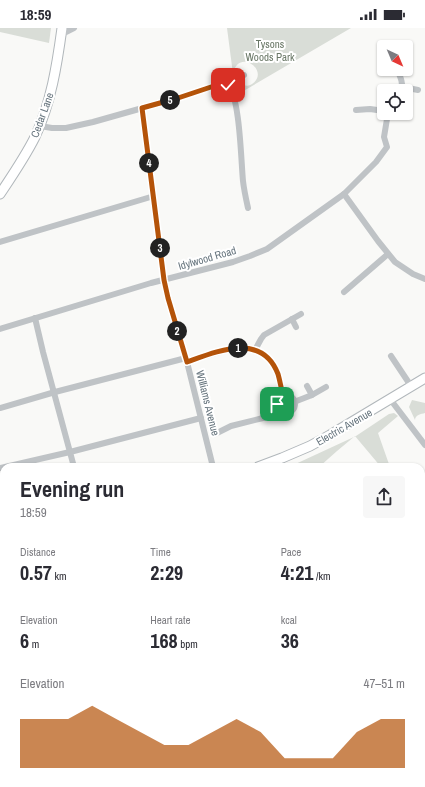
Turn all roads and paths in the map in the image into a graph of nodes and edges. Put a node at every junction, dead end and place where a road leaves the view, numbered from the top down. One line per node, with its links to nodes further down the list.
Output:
1 (74, 28): 2 (street)
2 (62, 31): 11 (street, Cedar Lane)
3 (244, 75): 4 (street)
4 (228, 85): 7 (street); 15 (street)
5 (413, 90): 6 (street)
6 (418, 90)
7 (142, 108): 11 (street); 14 (street, Williams Avenue)
8 (356, 110): 9 (street)
9 (377, 110)
10 (387, 120): 13 (street, Idylwood Road)
11 (40, 126): 12 (street, Cedar Lane)
12 (0, 194)
13 (344, 194): 17 (street); 19 (street, Idylwood Road)
14 (154, 196): 16 (street); 19 (street, Williams Avenue)
15 (248, 208)
16 (0, 242)
17 (388, 254): 18 (street); 20 (street)
18 (425, 279)
19 (164, 280): 22 (street, Idylwood Road); 28 (street, Williams Avenue)
20 (344, 292)
21 (301, 314): 23 (street)
22 (36, 318): 25 (street, Idylwood Road); 33 (street)
23 (292, 319): 24 (street); 26 (street)
24 (296, 327)
25 (0, 329)
26 (255, 350): 28 (street); 34 (street)
27 (391, 356): 31 (street)
28 (186, 360): 33 (street); 40 (street, Williams Avenue)
29 (425, 378): 31 (street, Electric Avenue)
30 (307, 386): 35 (street)
31 (411, 386): 36 (street, Electric Avenue)
32 (326, 387): 35 (street)
33 (55, 392): 38 (street); 45 (street)
34 (283, 395): 37 (street); 39 (street)
35 (312, 395): 37 (street)
36 (390, 399): 44 (street); 49 (street, Electric Avenue)
37 (294, 402): 39 (street)
38 (0, 408)
39 (279, 410): 42 (street)
40 (201, 418): 45 (street); 48 (street, Williams Avenue)
41 (227, 419): 42 (street)
42 (231, 426): 43 (street)
43 (216, 434)
44 (425, 445)
45 (70, 452): 46 (street); 47 (street)
46 (22, 463)
47 (73, 463)
48 (212, 463)
49 (269, 463)

